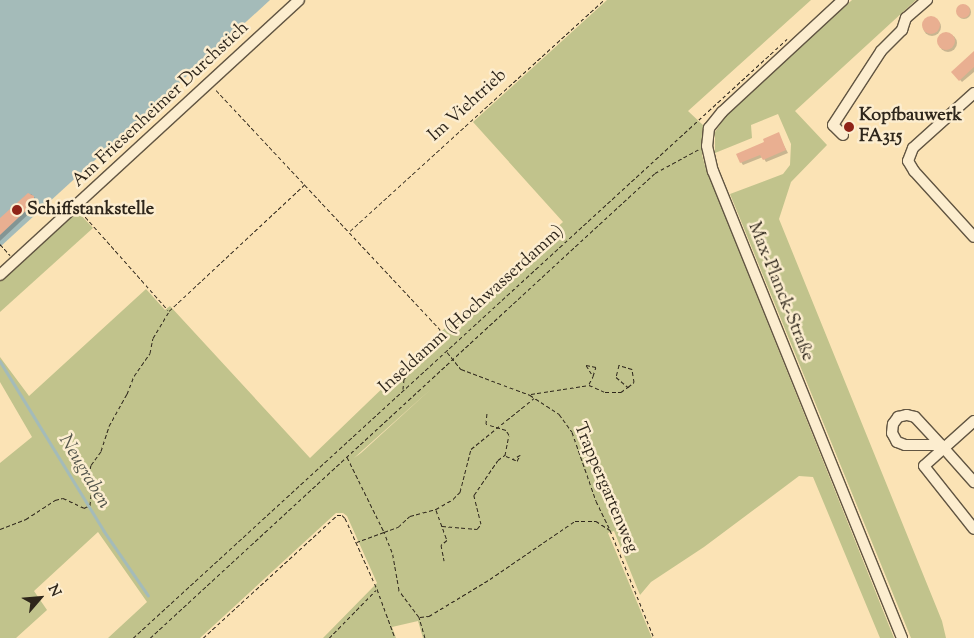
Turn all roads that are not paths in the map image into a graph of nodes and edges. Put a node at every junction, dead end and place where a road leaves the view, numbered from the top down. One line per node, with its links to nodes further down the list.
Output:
1 (299, 0): 7 (street, Am Friesenheimer Durchstich)
2 (843, 0): 12 (street, Max-Planck-Straße)
3 (927, 0): 5 (street)
4 (974, 93): 6 (street)
5 (843, 135)
6 (974, 237)
7 (0, 275)
8 (974, 421): 9 (street)
9 (942, 447): 9 (street); 10 (street); 11 (street)
10 (974, 482)
11 (974, 529)
12 (902, 638)

